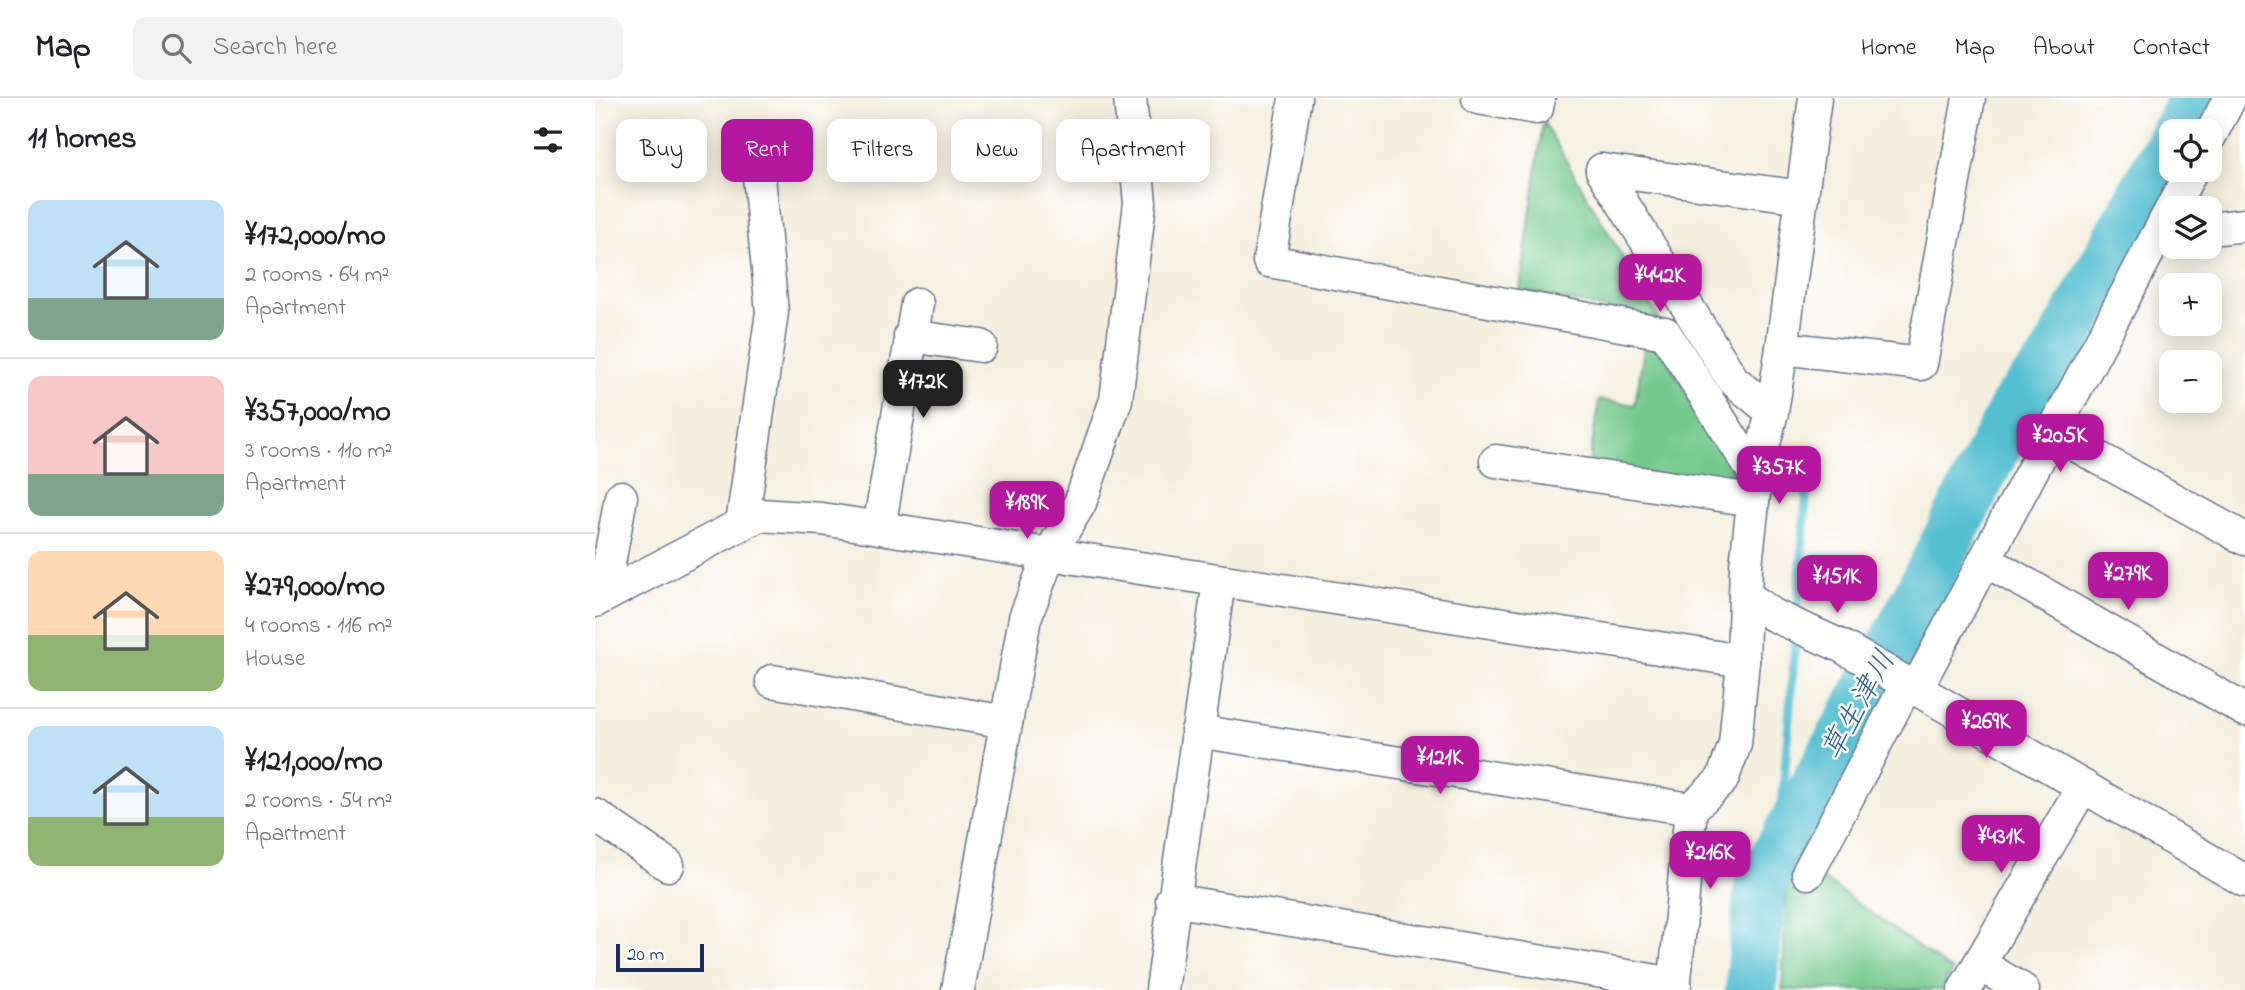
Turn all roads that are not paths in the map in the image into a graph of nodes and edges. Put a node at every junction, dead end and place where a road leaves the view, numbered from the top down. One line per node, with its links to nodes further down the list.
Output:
1 (1130, 98): 26 (street)
2 (1295, 98): 21 (street)
3 (1478, 98): 4 (street)
4 (1539, 98)
5 (1815, 98): 10 (street)
6 (1969, 98): 17 (street)
7 (2231, 98): 8 (street)
8 (2219, 119)
9 (760, 182): 23 (street)
10 (1802, 197): 17 (street); 18 (street)
11 (2245, 225): 12 (street)
12 (2222, 228)
13 (2159, 245): 19 (street)
14 (917, 304): 15 (street)
15 (910, 336): 16 (street); 24 (street)
16 (981, 346)
17 (1782, 348): 18 (street)
18 (1772, 412): 21 (street)
19 (2052, 432): 25 (street); 27 (street)
20 (1496, 461): 21 (street)
21 (1754, 488): 29 (street)
22 (621, 497): 30 (street)
23 (742, 524): 24 (street); 30 (street)
24 (879, 528): 26 (street)
25 (2245, 539)
26 (1049, 555): 28 (street); 35 (street)
27 (1985, 560): 33 (street); 34 (street)
28 (1219, 581): 31 (street); 36 (street)
29 (1745, 595): 31 (street); 33 (street)
30 (599, 599)
31 (1742, 661): 38 (street)
32 (772, 681): 35 (street)
33 (1908, 684): 37 (street); 41 (street)
34 (2245, 710)
35 (1006, 722): 46 (street)
36 (1197, 731): 38 (street); 43 (street)
37 (2083, 786): 42 (street); 44 (street)
38 (1691, 809): 45 (street)
39 (595, 815): 40 (street)
40 (668, 865)
41 (1808, 873)
42 (2243, 874)
43 (1172, 900): 45 (street); 47 (street)
44 (1972, 977): 48 (street)
45 (1675, 987)
46 (958, 990)
47 (1161, 990)
48 (2023, 990)

